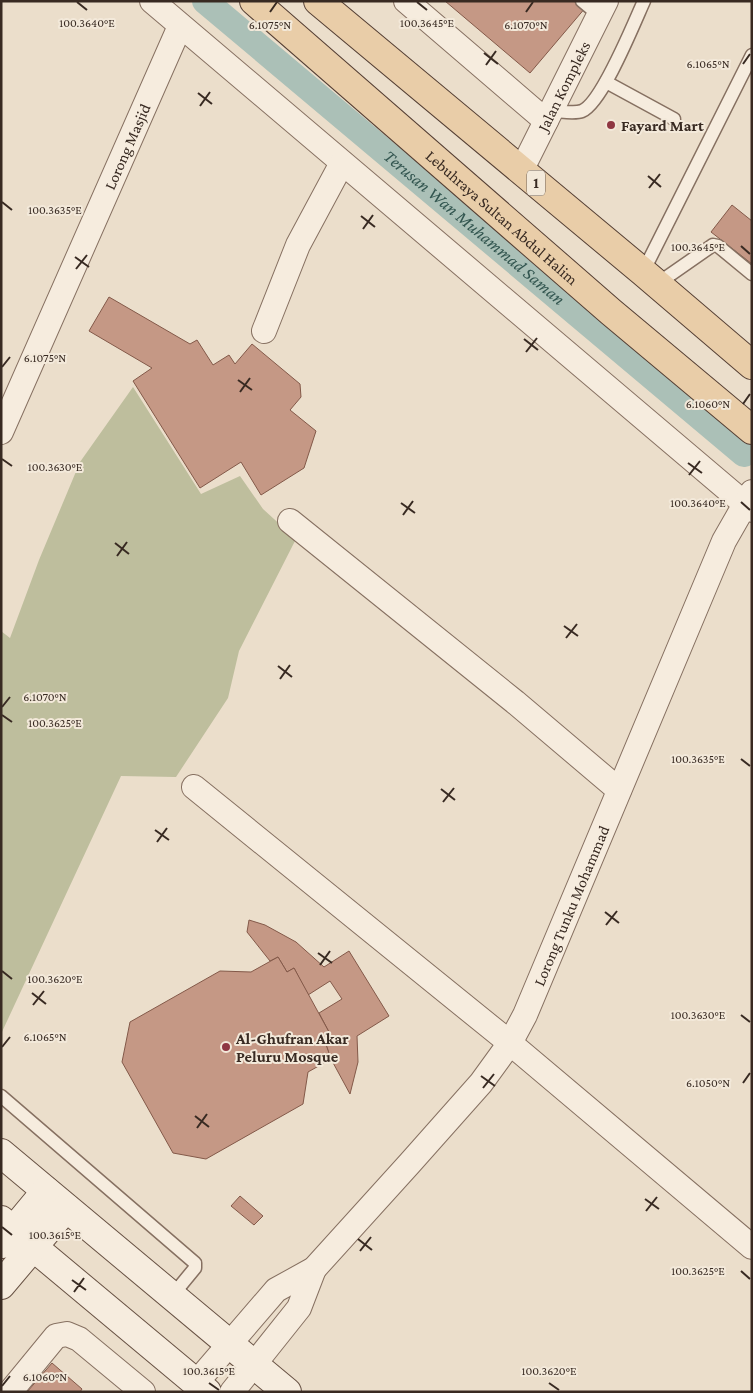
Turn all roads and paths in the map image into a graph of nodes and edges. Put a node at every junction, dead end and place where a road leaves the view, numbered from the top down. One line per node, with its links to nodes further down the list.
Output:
1 (152, 1): 7 (street)
2 (254, 1): 18 (main road, Lebuhraya Sultan Abdul Halim)
3 (318, 1): 13 (main road, 1)
4 (406, 1): 10 (street)
5 (644, 1): 9 (lane)
6 (596, 6): 10 (street, Jalan Kompleks)
7 (180, 26): 12 (street); 19 (street, Lorong Masjid)
8 (752, 55): 15 (lane)
9 (606, 82): 10 (lane); 11 (lane)
10 (549, 116): 13 (street, Jalan Kompleks)
11 (674, 119)
12 (342, 163): 16 (street); 20 (street)
13 (521, 171): 15 (main road, 1)
14 (752, 274): 15 (lane)
15 (650, 278): 17 (main road, 1)
16 (264, 331)
17 (752, 365)
18 (752, 430)
19 (1, 432)
20 (749, 502): 23 (street, Lorong Tunku Mohammad)
21 (290, 521): 23 (street)
22 (194, 787): 24 (street)
23 (620, 790): 24 (street, Lorong Tunku Mohammad)
24 (510, 1043): 29 (street); 30 (street, Lorong Tunku Mohammad)
25 (1, 1096): 32 (lane)
26 (1, 1153): 27 (main road)
27 (56, 1199): 28 (main road); 32 (main road)
28 (12, 1236): 31 (main road); 35 (main road)
29 (752, 1247)
30 (314, 1269): 33 (street, Lorong Tunku Mohammad); 34 (street, Lorong Tunku Mohammad)
31 (1, 1285)
32 (172, 1296): 33 (main road)
33 (230, 1343): 34 (main road); 35 (street, Lorong Tunku Mohammad)
34 (255, 1364): 38 (street, Lorong Tunku Mohammad); 39 (main road)
35 (202, 1387)
36 (10, 1392): 37 (street)
37 (143, 1392)
38 (232, 1392)
39 (287, 1392)

